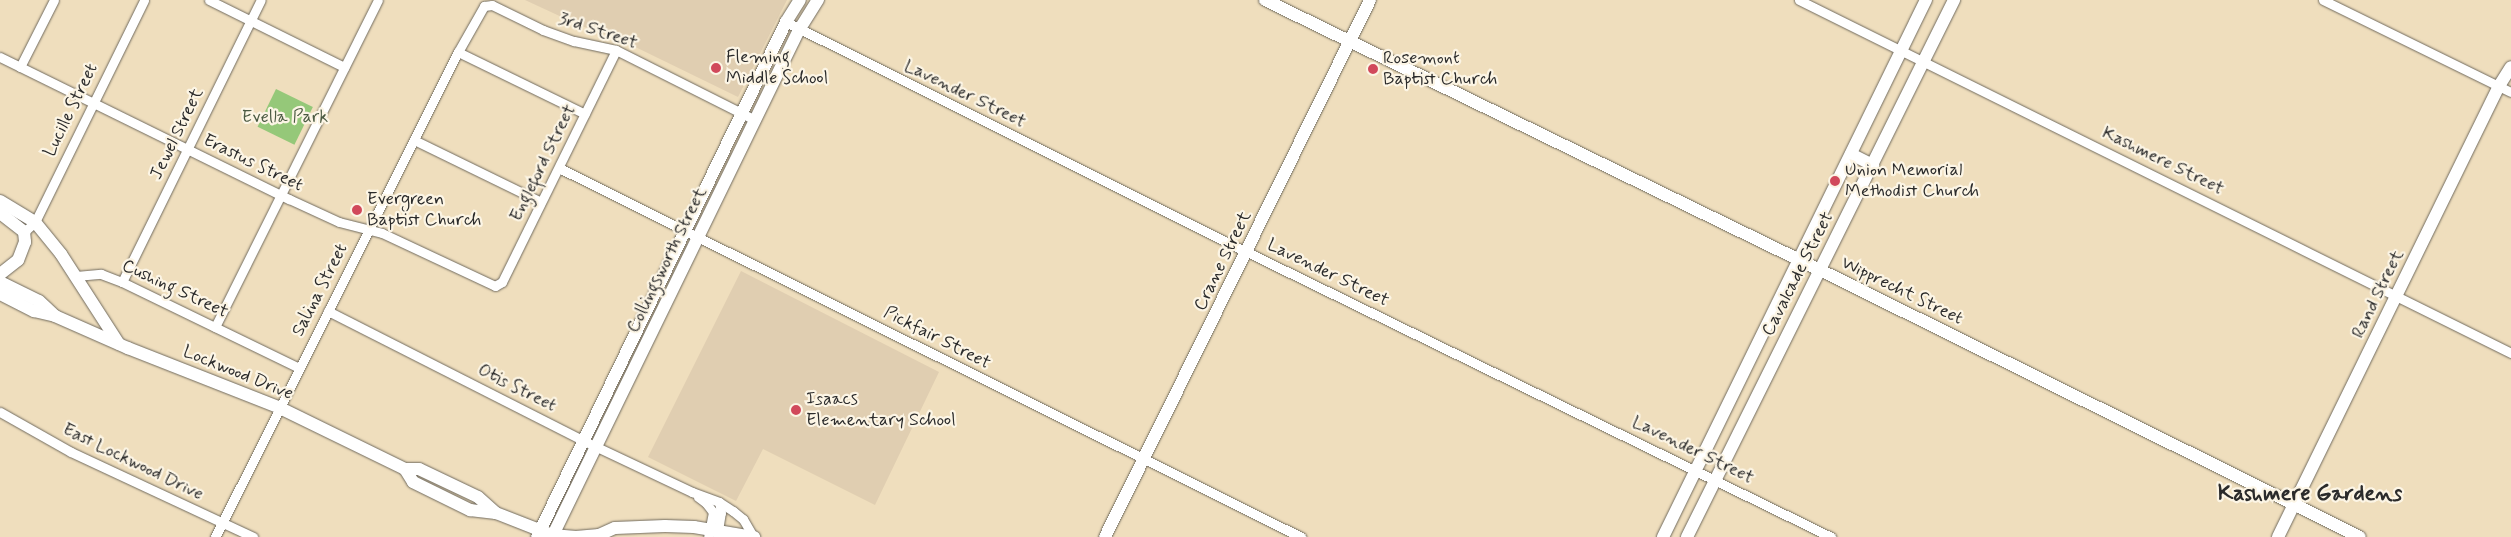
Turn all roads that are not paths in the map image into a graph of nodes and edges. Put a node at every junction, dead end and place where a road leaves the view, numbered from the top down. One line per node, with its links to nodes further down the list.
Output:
1 (54, 0): 24 (street)
2 (144, 0): 28 (street, Lucille Street)
3 (209, 0): 15 (street)
4 (261, 0): 15 (street, Jewel Street)
5 (378, 0): 25 (street)
6 (800, 0): 16 (main road, Collingsworth Street)
7 (818, 0): 17 (main road, Collingsworth Street)
8 (1266, 0): 18 (main road, Wipprecht Street)
9 (1370, 0): 18 (main road, Crane Street)
10 (1799, 0): 20 (street, Kashmere Street)
11 (1926, 0): 20 (main road, Cavalcade Street)
12 (1954, 0): 23 (main road, Cavalcade Street)
13 (2323, 0): 27 (street)
14 (484, 6): 19 (street, 3rd Street); 21 (street, Salina Street)
15 (251, 21): 25 (street); 33 (street, Jewel Street)
16 (786, 22): 17 (street, Lavender Street); 29 (main road, Collingsworth Street)
17 (799, 30): 31 (main road, Collingsworth Street); 46 (street, Lavender Street)
18 (1350, 42): 46 (main road, Crane Street); 47 (main road, Wipprecht Street)
19 (616, 50): 29 (street, 3rd Street); 30 (street, Engleford Street)
20 (1901, 50): 23 (street, Kashmere Street); 34 (main road, Cavalcade Street)
21 (458, 52): 30 (street); 32 (street, Salina Street)
22 (1, 59): 24 (street, Erastus Street)
23 (1924, 61): 35 (main road, Cavalcade Street); 54 (street, Kashmere Street)
24 (20, 67): 28 (street, Erastus Street)
25 (344, 67): 37 (street)
26 (2511, 67): 27 (main road, Rand Street)
27 (2505, 89): 54 (main road, Rand Street)
28 (93, 102): 33 (street, Erastus Street); 41 (street, Lucille Street)
29 (742, 113): 31 (street, 3rd Street); 42 (main road, Collingsworth Street)
30 (585, 114): 36 (street, Engleford Street)
31 (755, 120): 45 (main road, Collingsworth Street)
32 (414, 140): 39 (street); 43 (street, Salina Street)
33 (188, 149): 37 (street, Erastus Street); 51 (street, Jewel Street)
34 (1850, 154): 35 (main road); 47 (main road, Cavalcade Street)
35 (1872, 165): 48 (main road, Cavalcade Street)
36 (559, 168): 39 (street, Engleford Street); 42 (street, Pickfair Street)
37 (281, 195): 43 (street, Erastus Street); 56 (street)
38 (0, 202): 41 (main road)
39 (541, 202): 52 (street, Engleford Street)
40 (0, 213): 44 (main road)
41 (35, 222): 44 (street, Lucille Street); 50 (main road)
42 (685, 229): 45 (street, Pickfair Street); 64 (main road, Collingsworth Street)
43 (369, 231): 52 (street, Erastus Street); 55 (street, Salina Street)
44 (24, 232): 49 (main road)
45 (698, 236): 65 (main road, Collingsworth Street); 66 (street, Pickfair Street)
46 (1247, 252): 66 (main road, Crane Street); 67 (street, Lavender Street)
47 (1799, 260): 48 (main road, Wipprecht Street); 59 (main road, Cavalcade Street)
48 (1820, 270): 61 (main road, Cavalcade Street); 71 (main road, Wipprecht Street)
49 (0, 274)
50 (76, 276): 51 (street, Cushing Street); 57 (main road)
51 (122, 282): 56 (street, Cushing Street)
52 (495, 286)
53 (1, 292): 57 (main road, Lockwood Drive)
54 (2396, 296): 58 (street, Kashmere Street); 71 (main road, Rand Street)
55 (328, 311): 60 (street, Salina Street); 64 (street, Otis Street)
56 (215, 326): 60 (street, Cushing Street)
57 (119, 344): 62 (main road, Lockwood Drive)
58 (2511, 353)
59 (1748, 364): 61 (main road); 67 (main road, Cavalcade Street)
60 (298, 368): 62 (street, Salina Street)
61 (1768, 375): 68 (main road, Cavalcade Street)
62 (278, 407): 72 (street, Salina Street); 73 (main road, Lockwood Drive)
63 (0, 412): 72 (street, East Lockwood Drive)
64 (582, 440): 65 (street, Otis Street); 73 (main road, Collingsworth Street)
65 (595, 446): 69 (street, Otis Street); 75 (main road, Collingsworth Street)
66 (1143, 460): 80 (main road, Crane Street); 81 (street, Pickfair Street)
67 (1696, 470): 68 (street, Lavender Street); 82 (main road, Cavalcade Street)
68 (1715, 479): 83 (main road, Cavalcade Street); 84 (street, Lavender Street)
69 (692, 492): 70 (street, Otis Street); 74 (street, Otis Street)
70 (718, 502): 74 (street); 79 (street, Otis Street)
71 (2294, 505): 85 (main road, Rand Street); 86 (main road, Wipprecht Street)
72 (222, 522): 77 (street, Salina Street); 78 (street, East Lockwood Drive)
73 (538, 534): 75 (main road, Lockwood Drive)
74 (714, 534): 76 (main road, Lockwood Drive); 79 (main road, Lockwood Drive)
75 (552, 536): 76 (main road, Lockwood Drive)
76 (601, 536)
77 (215, 537)
78 (253, 537)
79 (754, 537)
80 (1105, 537)
81 (1300, 537)
82 (1663, 537)
83 (1687, 537)
84 (1831, 537)
85 (2278, 537)
86 (2360, 537)

